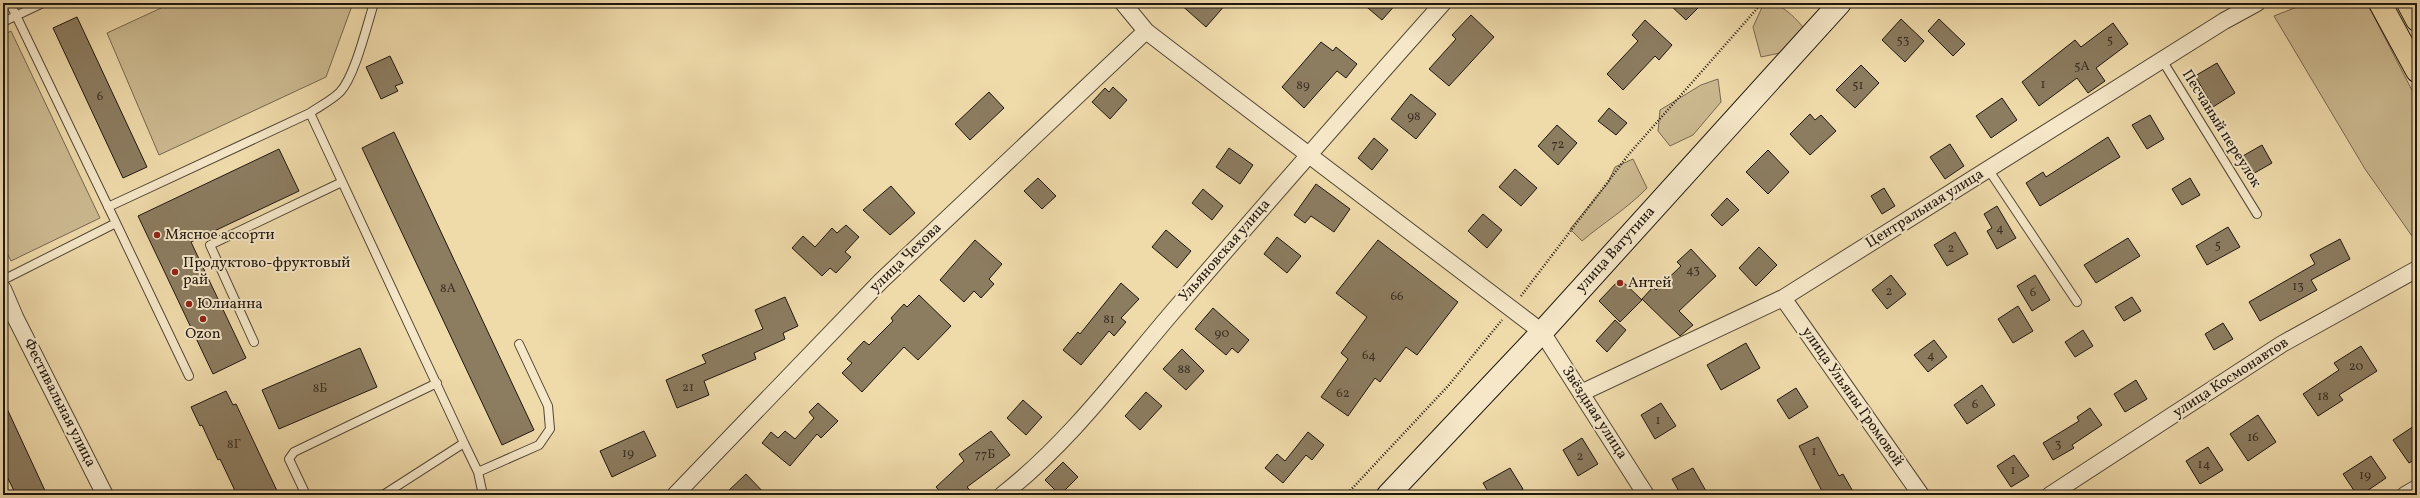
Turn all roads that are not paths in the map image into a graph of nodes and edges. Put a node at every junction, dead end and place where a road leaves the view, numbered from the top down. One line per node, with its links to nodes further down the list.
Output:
1 (10, 3): 10 (lane)
2 (43, 3): 10 (lane)
3 (374, 3): 16 (lane)
4 (1123, 3): 13 (street)
5 (1443, 3): 17 (street, Ульяновская улица)
6 (1840, 3): 29 (main road, улица Ватутина)
7 (2257, 3): 14 (street, Центральная улица)
8 (2380, 3): 15 (main road)
9 (2408, 3): 11 (main road)
10 (16, 16): 12 (lane); 20 (lane)
11 (2417, 20)
12 (3, 22)
13 (1146, 31): 17 (street); 38 (street, улица Чехова)
14 (2162, 60): 18 (street, Центральная улица); 21 (lane, Песчаный переулок)
15 (2417, 71)
16 (310, 113): 19 (lane); 20 (lane)
17 (1307, 156): 29 (street); 43 (street, Ульяновская улица)
18 (1988, 169): 26 (street, Центральная улица); 27 (lane)
19 (342, 182): 30 (lane); 33 (lane)
20 (108, 207): 22 (lane)
21 (2257, 214)
22 (116, 223): 24 (lane); 32 (lane)
23 (2417, 270): 47 (street, улица Космонавтов)
24 (3, 280)
25 (3, 289): 28 (street, Фестивальная улица)
26 (1783, 298): 34 (street, Центральная улица); 46 (street, улица Ульяны Громовой)
27 (2076, 302)
28 (9, 320): 39 (street, Фестивальная улица)
29 (1542, 332): 34 (street, Звёздная улица); 44 (main road, улица Ватутина)
30 (254, 342)
31 (519, 344): 36 (lane)
32 (189, 376)
33 (437, 383): 35 (lane); 40 (lane)
34 (1581, 393): 45 (street, Звёздная улица)
35 (464, 443): 36 (lane); 41 (lane)
36 (478, 472): 42 (lane)
37 (2417, 488): 48 (street)
38 (682, 493)
39 (105, 495)
40 (306, 495)
41 (383, 495)
42 (483, 495)
43 (1002, 495)
44 (1388, 495)
45 (1646, 495)
46 (1921, 495)
47 (2050, 495)
48 (2405, 495)

